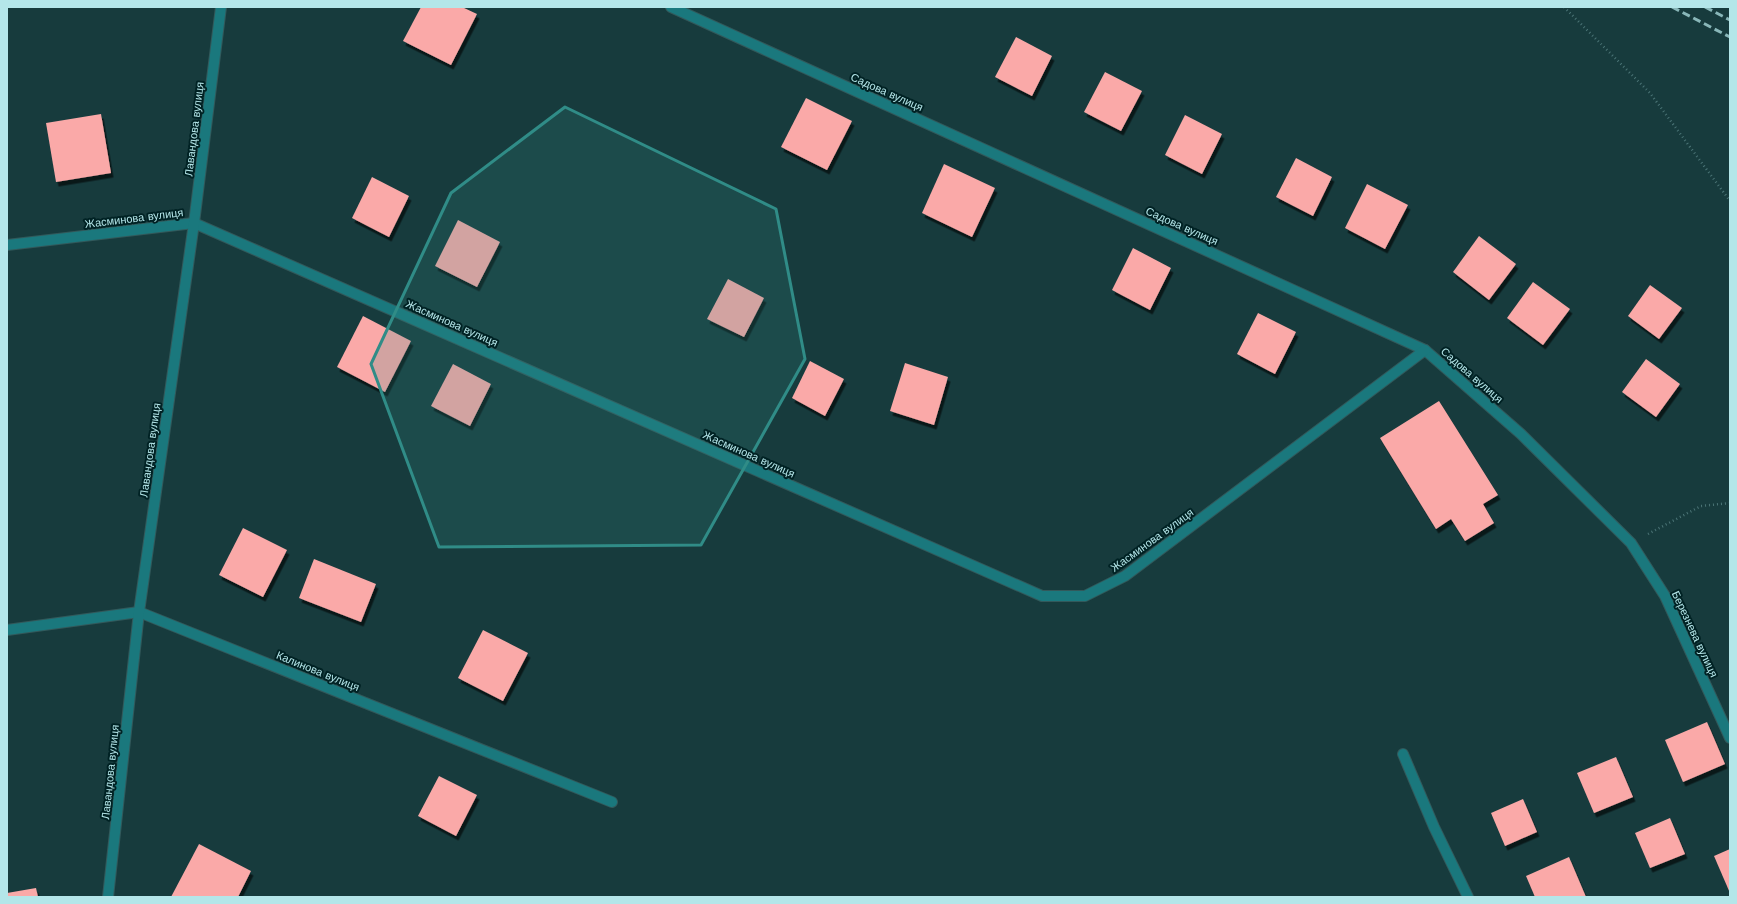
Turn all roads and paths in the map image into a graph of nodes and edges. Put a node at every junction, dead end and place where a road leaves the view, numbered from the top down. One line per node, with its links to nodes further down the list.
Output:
1 (221, 7): 5 (street, Лавандова вулиця)
2 (671, 7): 7 (street, Садова вулиця)
3 (1564, 7): 4 (path)
4 (1730, 201)
5 (194, 223): 6 (street, Жасминова вулиця); 7 (street, Жасминова вулиця); 10 (street, Лавандова вулиця)
6 (7, 245)
7 (1426, 350): 9 (street, Садова вулиця)
8 (1730, 503): 9 (path)
9 (1631, 543): 12 (street, Березнева вулиця)
10 (139, 612): 11 (street, Калинова вулиця); 14 (street, Калинова вулиця); 15 (street, Лавандова вулиця)
11 (7, 630)
12 (1730, 738)
13 (1403, 754): 16 (street)
14 (612, 802)
15 (108, 897)
16 (1468, 897)

